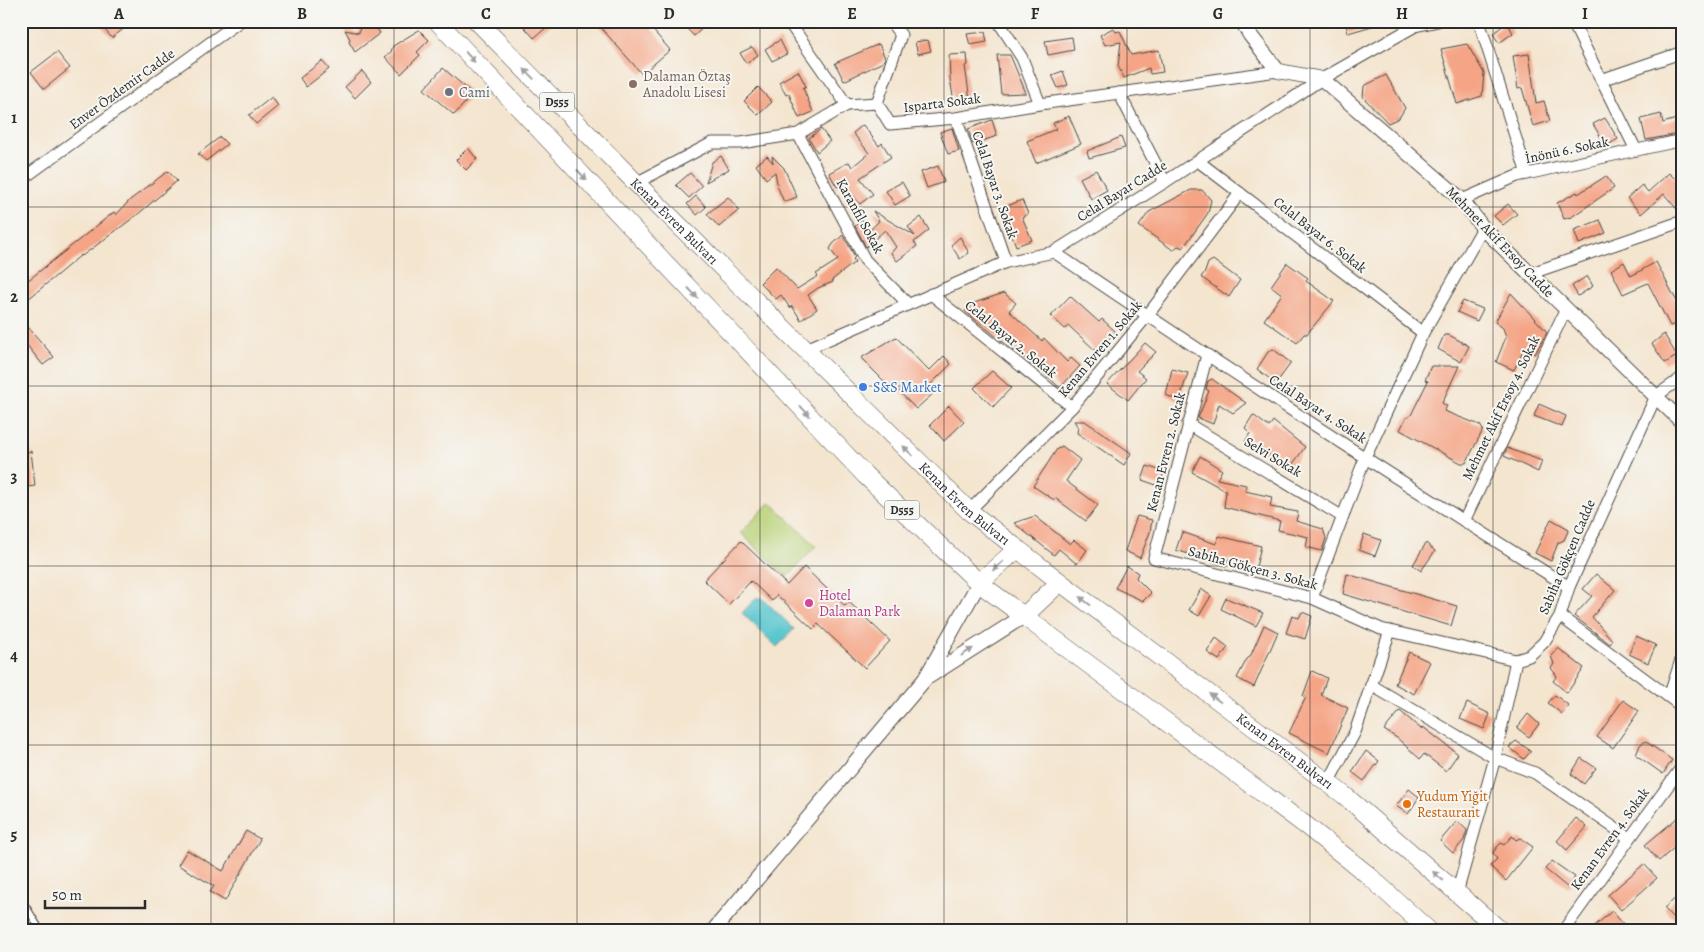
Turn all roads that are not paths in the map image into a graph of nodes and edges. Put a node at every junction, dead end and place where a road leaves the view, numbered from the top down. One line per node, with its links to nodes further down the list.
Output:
1 (240, 21): 25 (street, Enver Özdemir Cadde)
2 (437, 21): 54 (main road, D555, one-way to 54)
3 (477, 21): 27 (main road, Kenan Evren Bulvarı / D555, one-way to 3)
4 (788, 21): 18 (street)
5 (890, 21): 16 (street)
6 (998, 21): 17 (street)
7 (1242, 21): 12 (street)
8 (1438, 21): 13 (street, Celal Bayar Cadde)
9 (1479, 21): 24 (street)
10 (1573, 21): 14 (street)
11 (1683, 52): 14 (street)
12 (1278, 71): 13 (street); 15 (street, Isparta Sokak)
13 (1322, 79): 23 (street, Celal Bayar Cadde); 29 (street, Mehmet Akif Ersoy Cadde)
14 (1602, 80): 22 (street)
15 (1119, 93): 17 (street, Isparta Sokak); 26 (street)
16 (877, 103): 18 (street); 19 (street, Isparta Sokak)
17 (1040, 104): 19 (street, Isparta Sokak)
18 (847, 105): 20 (street)
19 (956, 118): 33 (street, Celal Bayar 3. Sokak)
20 (798, 134): 27 (street); 36 (street, Karanfil Sokak)
21 (1683, 140): 22 (street, İnönü 6. Sokak)
22 (1636, 150): 24 (street, İnönü 6. Sokak)
23 (1198, 160): 26 (street, Celal Bayar Cadde); 28 (street, Celal Bayar 6. Sokak)
24 (1527, 174): 29 (street, İnönü 6. Sokak)
25 (21, 180)
26 (1165, 182): 32 (street, Celal Bayar Cadde)
27 (636, 183): 40 (main road, Kenan Evren Bulvarı / D555)
28 (1240, 193): 38 (street, Kenan Evren 1. Sokak); 39 (street, Celal Bayar 6. Sokak)
29 (1462, 200): 31 (street, Mehmet Akif Ersoy Cadde)
30 (1683, 221): 34 (street)
31 (1483, 228): 34 (street, Mehmet Akif Ersoy Cadde); 39 (street)
32 (1054, 252): 33 (street, Celal Bayar Cadde); 38 (street, Celal Bayar 4. Sokak)
33 (1006, 262): 35 (street, Celal Bayar Cadde)
34 (1529, 274): 37 (street, Mehmet Akif Ersoy Cadde)
35 (931, 294): 36 (street, Celal Bayar Cadde); 44 (street, Celal Bayar 2. Sokak)
36 (908, 304): 40 (street, Celal Bayar Cadde)
37 (1566, 310): 43 (street, Mehmet Akif Ersoy Cadde); 50 (street, Mehmet Akif Ersoy 4. Sokak)
38 (1147, 316): 41 (street, Celal Bayar 4. Sokak); 44 (street, Kenan Evren 1. Sokak)
39 (1423, 333): 47 (street)
40 (804, 350): 48 (main road, Kenan Evren Bulvarı / D555, one-way to 40)
41 (1207, 355): 46 (street, Kenan Evren 2. Sokak); 47 (street, Celal Bayar 4. Sokak)
42 (1683, 377): 43 (street)
43 (1656, 396): 45 (street, Mehmet Akif Ersoy Cadde); 55 (street, Sabiha Gökçen Cadde)
44 (1072, 407): 48 (street, Kenan Evren 1. Sokak)
45 (1683, 423)
46 (1188, 424): 49 (street, Selvi Sokak); 52 (street, Kenan Evren 2. Sokak)
47 (1365, 458): 49 (street); 50 (street, Celal Bayar 4. Sokak)
48 (969, 511): 51 (main road, Kenan Evren Bulvarı / D555)
49 (1343, 517): 56 (street)
50 (1464, 520): 55 (street, Celal Bayar 4. Sokak)
51 (1018, 549): 53 (main road, Kenan Evren Bulvarı / D555); 54 (main road, one-way to 54)
52 (1154, 558): 56 (street, Sabiha Gökçen 3. Sokak)
53 (1060, 582): 57 (main road); 68 (main road, Kenan Evren Bulvarı / D555, one-way to 53)
54 (979, 583): 57 (main road, D555); 62 (street)
55 (1569, 586): 58 (street, Sabiha Gökçen Cadde)
56 (1312, 598): 59 (street, Sabiha Gökçen 3. Sokak)
57 (1024, 616): 62 (street, one-way to 57); 74 (main road, D555)
58 (1560, 616): 61 (street, Sabiha Gökçen Cadde); 64 (street)
59 (1390, 631): 61 (street, Sabiha Gökçen 3. Sokak); 63 (street)
60 (1683, 654): 64 (street)
61 (1516, 660): 66 (street)
62 (925, 678): 73 (street)
63 (1371, 685): 66 (street); 68 (street)
64 (1669, 697): 65 (street)
65 (1683, 708)
66 (1495, 758): 69 (street); 70 (street)
67 (1683, 765): 69 (street, Kenan Evren 4. Sokak)
68 (1328, 783): 70 (main road, Kenan Evren Bulvarı / D555, one-way to 68)
69 (1629, 838): 76 (street, Kenan Evren 4. Sokak)
70 (1457, 893): 75 (main road, Kenan Evren Bulvarı / D555)
71 (21, 898): 72 (lane)
72 (41, 931)
73 (713, 931)
74 (1429, 931)
75 (1501, 931)
76 (1563, 931)

